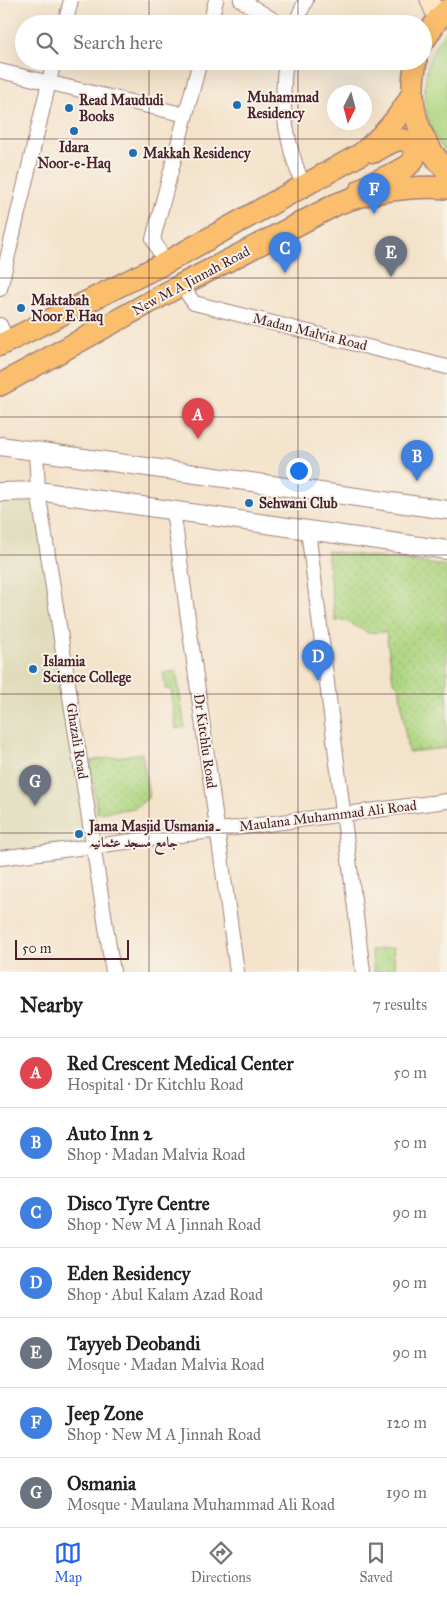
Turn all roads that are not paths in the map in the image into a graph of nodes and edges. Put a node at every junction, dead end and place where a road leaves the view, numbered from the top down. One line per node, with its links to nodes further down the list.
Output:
1 (72, 0): 6 (street)
2 (216, 0): 7 (street)
3 (241, 0): 8 (street)
4 (306, 0): 9 (street)
5 (438, 10): 10 (main road)
6 (68, 15)
7 (212, 15)
8 (265, 15)
9 (299, 15)
10 (432, 23)
11 (51, 70): 16 (street)
12 (198, 70): 18 (street)
13 (285, 70): 21 (street)
14 (414, 70): 17 (main road)
15 (0, 71): 16 (street)
16 (48, 82): 18 (street); 26 (street)
17 (412, 94): 19 (main road, New M A Jinnah Road); 20 (main road)
18 (186, 115): 24 (street)
19 (361, 154): 21 (main road, New M A Jinnah Road); 23 (main road)
20 (447, 171)
21 (304, 187): 24 (main road, New M A Jinnah Road)
22 (447, 188): 23 (main road, New M A Jinnah Road)
23 (353, 197): 25 (main road, New M A Jinnah Road)
24 (165, 263): 27 (main road, New M A Jinnah Road)
25 (181, 285): 28 (street, Madan Malvia Road); 29 (main road, New M A Jinnah Road)
26 (0, 289)
27 (2, 337)
28 (447, 367)
29 (0, 386)
30 (0, 446): 31 (street)
31 (36, 451): 32 (street, Ghazali Road); 35 (street)
32 (38, 491): 33 (street); 34 (street); 41 (street, Ghazali Road)
33 (0, 492)
34 (174, 510): 36 (street); 40 (street, Dr Kitchlu Road)
35 (447, 510)
36 (308, 530): 37 (street); 39 (street)
37 (447, 550)
38 (447, 801): 39 (street, Maulana Muhammad Ali Road)
39 (344, 814): 40 (street, Maulana Muhammad Ali Road); 45 (street)
40 (217, 831): 41 (street, Maulana Muhammad Ali Road); 44 (street, Dr Kitchlu Road)
41 (94, 846): 42 (street, Maulana Muhammad Ali Road); 43 (street, Ghazali Road)
42 (0, 858)
43 (113, 972)
44 (237, 972)
45 (363, 972)

